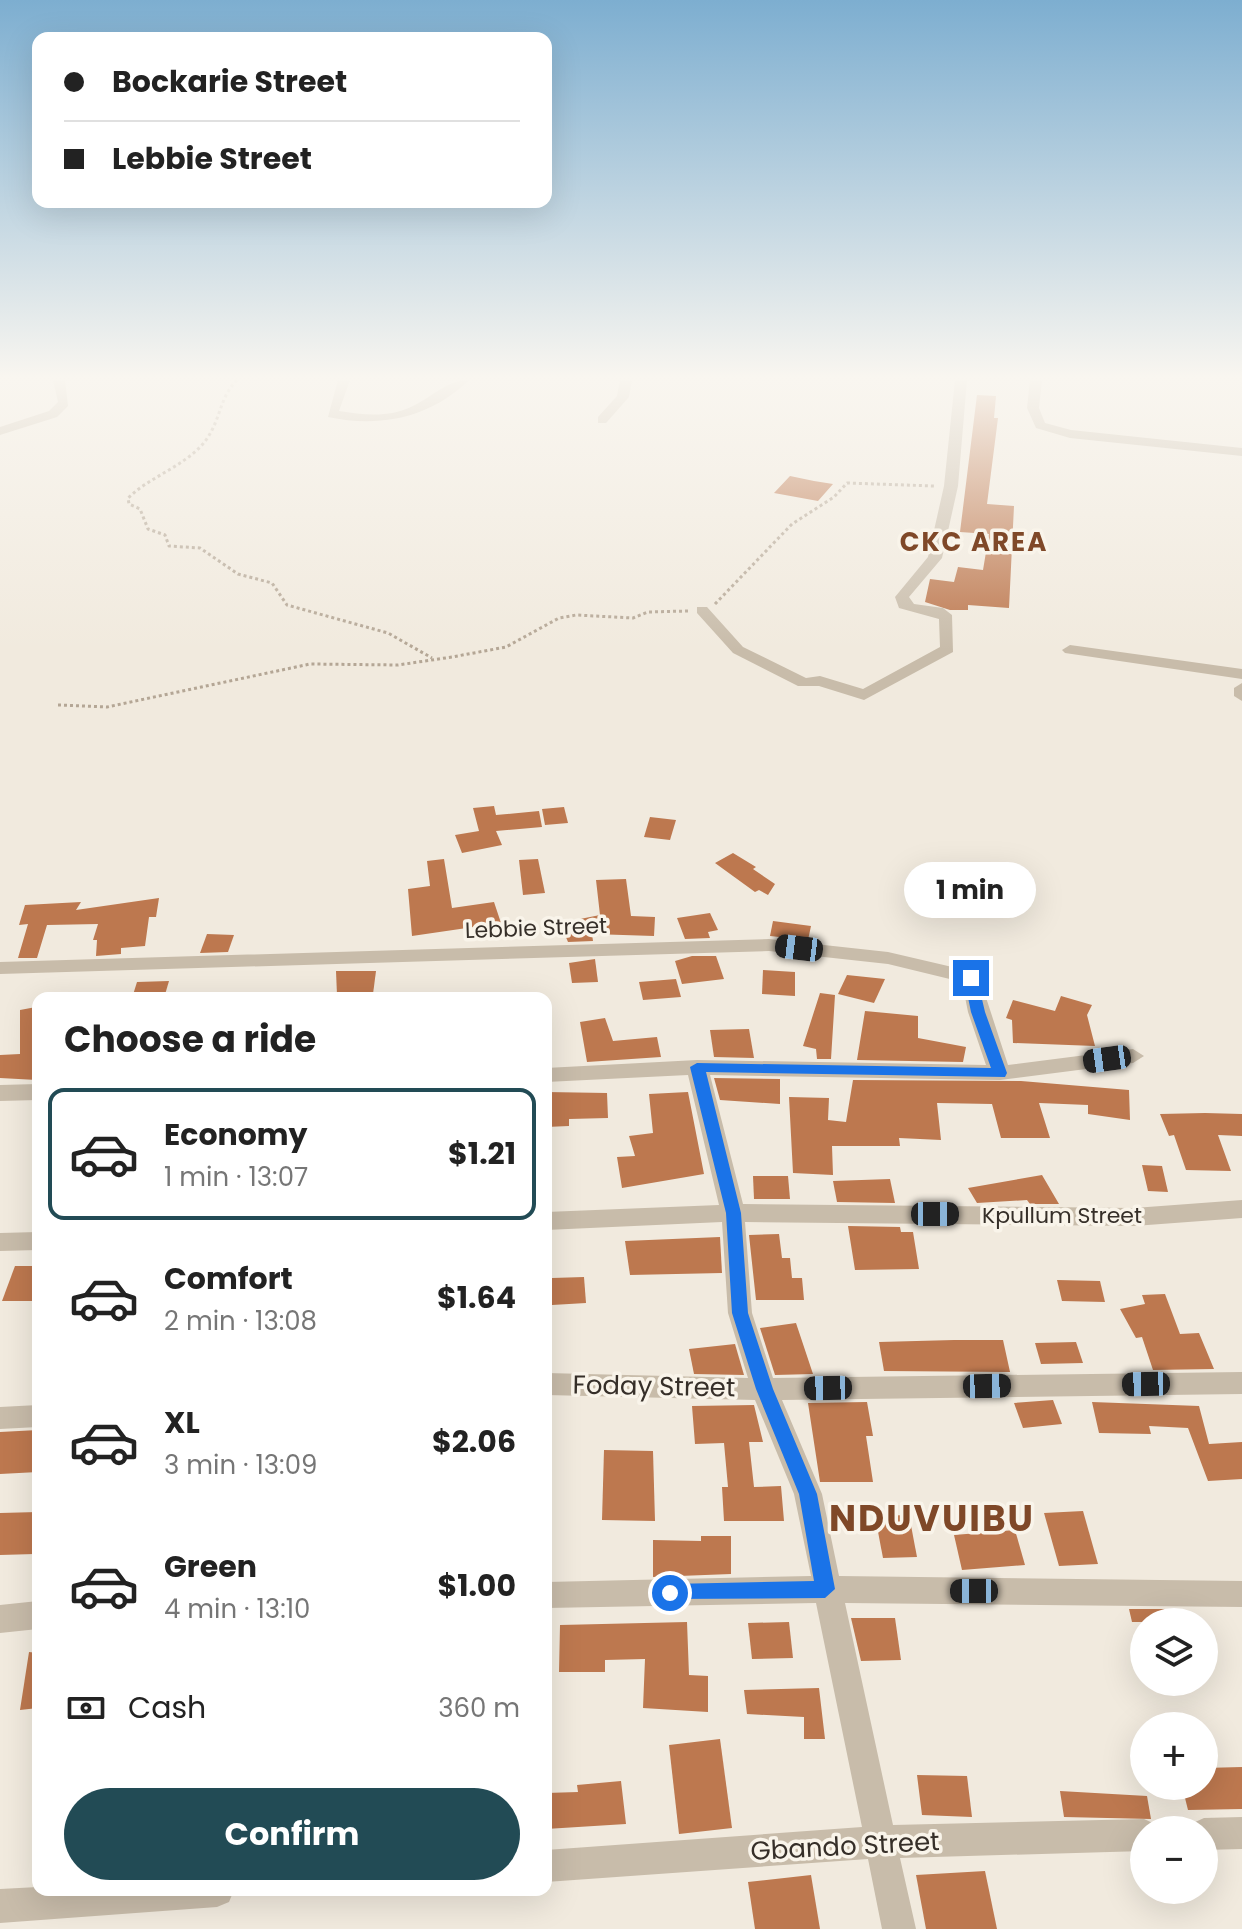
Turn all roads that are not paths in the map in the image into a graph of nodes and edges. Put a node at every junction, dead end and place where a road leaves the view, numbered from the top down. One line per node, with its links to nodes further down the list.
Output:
1 (953, 470): 2 (street)
2 (702, 610)
3 (1070, 650): 4 (street)
4 (1242, 674)
5 (1242, 688): 6 (street)
6 (1242, 696)
7 (0, 968): 10 (street, Lebbie Street)
8 (1133, 1056): 10 (street)
9 (697, 1067): 10 (street); 11 (street); 15 (street)
10 (1000, 1073)
11 (552, 1075)
12 (32, 1092): 13 (street)
13 (0, 1093)
14 (1242, 1209): 15 (street, Kpullum Street)
15 (733, 1213): 16 (street, Kpullum Street); 21 (street)
16 (552, 1221)
17 (32, 1241): 18 (street)
18 (0, 1242)
19 (1242, 1383): 21 (street, Foday Street)
20 (552, 1384): 21 (street, Foday Street)
21 (764, 1389): 24 (street)
22 (32, 1416): 23 (street)
23 (0, 1418)
24 (825, 1589): 25 (street); 26 (street); 32 (street)
25 (1242, 1594)
26 (552, 1595)
27 (32, 1616): 28 (street)
28 (0, 1619)
29 (1242, 1833): 30 (street)
30 (1218, 1834)
31 (1130, 1835): 32 (street, Gbando Street)
32 (881, 1842): 33 (street, Gbando Street); 36 (street)
33 (552, 1866)
34 (136, 1896): 35 (street)
35 (0, 1906)
36 (899, 1929)

